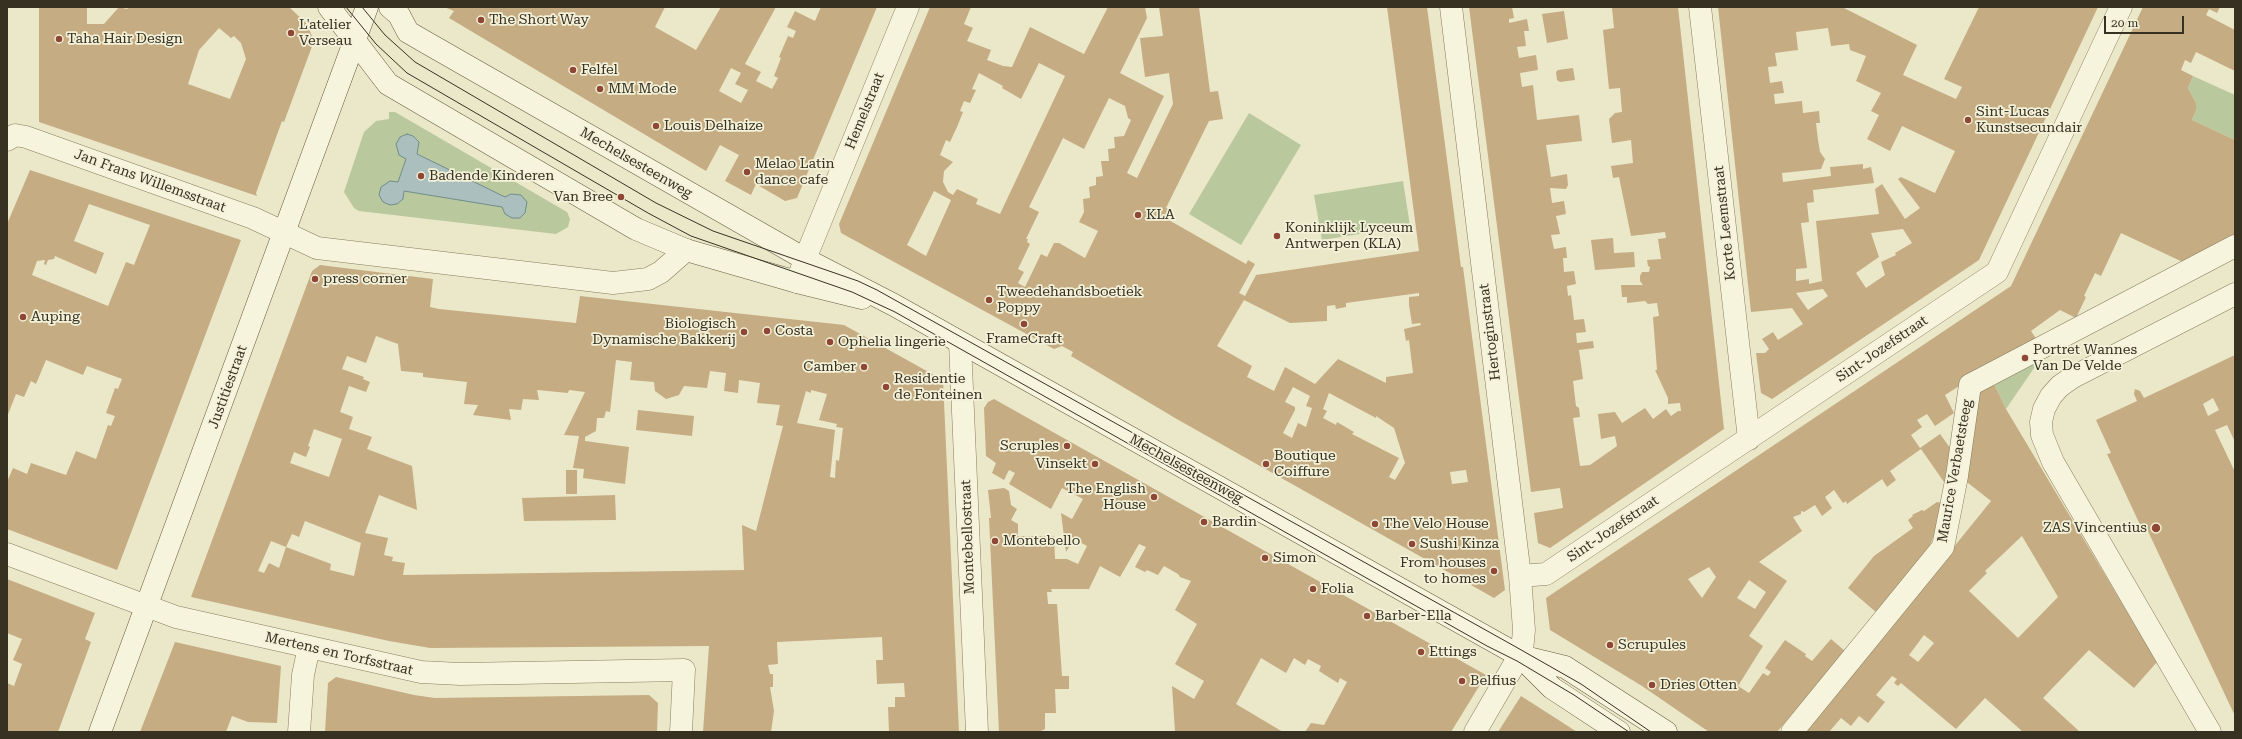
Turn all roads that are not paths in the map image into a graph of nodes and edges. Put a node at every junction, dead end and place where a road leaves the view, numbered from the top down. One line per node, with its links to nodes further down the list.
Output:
1 (329, 7): 8 (street, Mechelsesteenweg)
2 (367, 7): 8 (street, Justitiestraat)
3 (390, 7): 13 (street, Mechelsesteenweg)
4 (908, 7): 13 (street, Hemelstraat)
5 (1451, 7): 20 (street, Hertoginstraat)
6 (1700, 7): 18 (street, Korte Leemstraat)
7 (2121, 7): 18 (street, Sint-Jozefstraat)
8 (355, 41): 10 (street, Justitiestraat); 12 (street, Mechelsesteenweg)
9 (11, 137): 10 (street, Jan Frans Willemsstraat)
10 (285, 233): 12 (street); 21 (street, Justitiestraat)
11 (2235, 246): 31 (street, Maurice Verbaetsteeg)
12 (686, 250): 14 (street, Mechelsesteenweg)
13 (805, 259): 14 (street, Hemelstraat); 16 (street, Mechelsesteenweg)
14 (797, 282): 16 (street, Mechelsesteenweg)
15 (2235, 294): 32 (street)
16 (894, 305): 17 (street, Mechelsesteenweg)
17 (960, 343): 23 (street, Mechelsesteenweg); 27 (street, Montebellostraat)
18 (1749, 439): 20 (street, Sint-Jozefstraat)
19 (7, 554): 21 (street, Mertens en Torfsstraat)
20 (1520, 576): 23 (street, Hertoginstraat)
21 (147, 606): 22 (street, Mertens en Torfsstraat); 24 (street, Justitiestraat)
22 (309, 647): 25 (street); 26 (street, Mertens en Torfsstraat)
23 (1520, 656): 28 (street); 29 (street, Mechelsesteenweg); 30 (street, Mechelsesteenweg)
24 (100, 732)
25 (299, 732)
26 (681, 732)
27 (977, 732)
28 (1475, 732)
29 (1619, 732)
30 (1666, 732)
31 (1792, 732)
32 (2210, 732)

